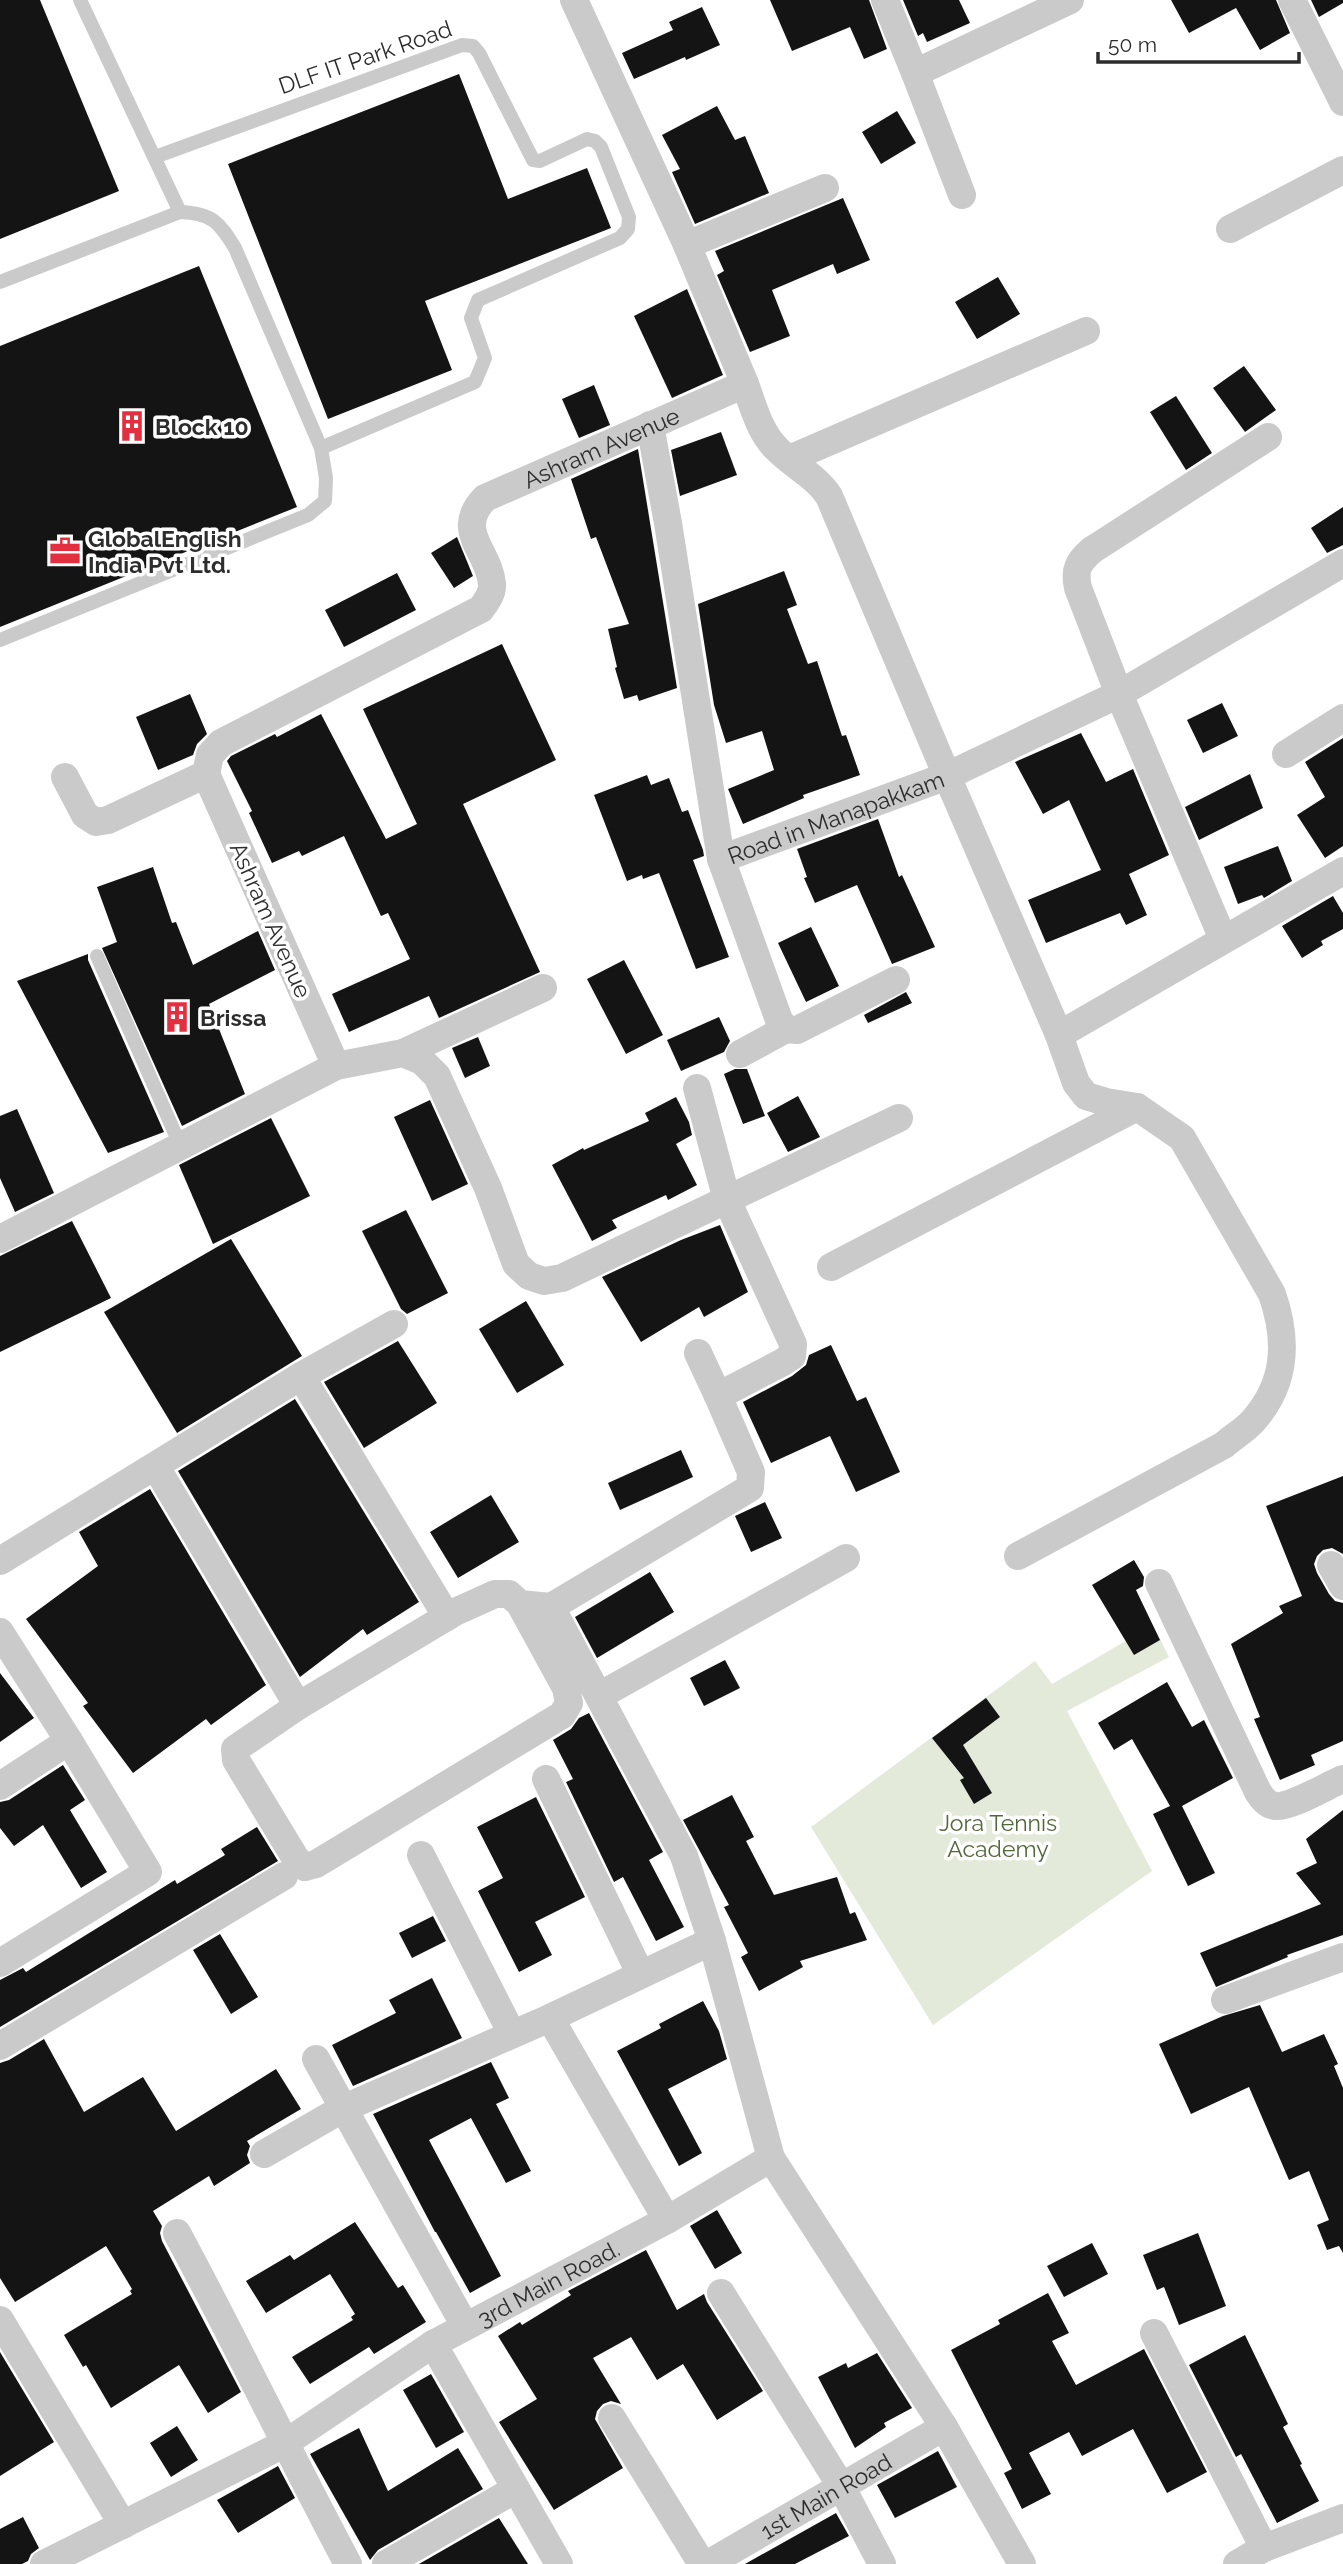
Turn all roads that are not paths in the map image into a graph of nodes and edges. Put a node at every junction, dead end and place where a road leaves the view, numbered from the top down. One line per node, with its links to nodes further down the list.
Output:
1 (80, 0): 8 (lane)
2 (575, 0): 14 (street)
3 (885, 0): 6 (street)
4 (1070, 0): 6 (street)
5 (1292, 0): 7 (street)
6 (915, 73): 11 (street)
7 (1343, 102)
8 (155, 158): 12 (lane); 20 (lane, DLF IT Park Road)
9 (1343, 170): 13 (street)
10 (825, 188): 14 (street)
11 (962, 195)
12 (180, 212): 15 (lane); 20 (lane)
13 (1230, 229)
14 (687, 245): 17 (street)
15 (0, 282)
16 (1086, 331): 21 (street)
17 (745, 384): 18 (street, Ashram Avenue); 21 (street)
18 (650, 425): 27 (street, Ashram Avenue); 30 (street, Road in Manapakkam)
19 (1268, 438): 24 (street)
20 (321, 448): 23 (lane)
21 (789, 459): 28 (street)
22 (1343, 563): 24 (street)
23 (0, 640)
24 (1119, 694): 28 (street); 32 (street)
25 (1343, 718): 26 (street)
26 (1286, 754)
27 (206, 774): 29 (street); 40 (street, Ashram Avenue)
28 (947, 776): 30 (street, Road in Manapakkam); 37 (street, Road in Manapakkam)
29 (65, 777)
30 (721, 859): 36 (street)
31 (1343, 871): 32 (street)
32 (1223, 939): 37 (street)
33 (97, 956): 44 (lane)
34 (896, 979): 36 (street)
35 (543, 988): 38 (street)
36 (786, 1028): 39 (street)
37 (1059, 1035): 42 (street, Road in Manapakkam)
38 (403, 1053): 40 (street); 45 (street)
39 (740, 1054)
40 (336, 1066): 44 (street)
41 (697, 1088): 45 (street)
42 (1137, 1107): 47 (street); 53 (street)
43 (899, 1118): 45 (street)
44 (181, 1147): 46 (street)
45 (727, 1200): 51 (street)
46 (0, 1239)
47 (831, 1266)
48 (394, 1324): 50 (street)
49 (698, 1353): 51 (street)
50 (301, 1376): 52 (street); 59 (street)
51 (718, 1396): 58 (street)
52 (156, 1468): 55 (street); 62 (street)
53 (1018, 1556)
54 (846, 1558): 61 (street)
55 (0, 1561)
56 (1158, 1583): 65 (street)
57 (520, 1604): 58 (street); 59 (street); 62 (street)
58 (551, 1607): 61 (street)
59 (447, 1617): 62 (street)
60 (0, 1632): 63 (street)
61 (599, 1696): 69 (street)
62 (298, 1706)
63 (69, 1741): 66 (street); 71 (street)
64 (546, 1779): 72 (street)
65 (1343, 1779)
66 (0, 1786)
67 (421, 1855): 75 (street)
68 (284, 1876): 76 (street)
69 (712, 1941): 72 (street); 80 (street)
70 (1343, 1957): 73 (street)
71 (0, 1963)
72 (640, 1973): 74 (street)
73 (1225, 2000)
74 (550, 2018): 75 (street); 81 (street)
75 (512, 2034): 78 (street)
76 (0, 2046)
77 (316, 2059): 78 (street)
78 (342, 2109): 79 (street); 85 (street)
79 (264, 2154)
80 (771, 2158): 81 (street, 3rd Main Road.); 89 (street)
81 (667, 2220): 85 (street, 3rd Main Road.)
82 (177, 2233): 90 (street)
83 (721, 2293): 91 (street)
84 (0, 2320): 94 (street)
85 (465, 2326): 87 (street, 3rd Main Road.)
86 (1154, 2333): 95 (street)
87 (433, 2344): 90 (street, 3rd Main Road.); 92 (street)
88 (612, 2418): 100 (street)
89 (944, 2427): 91 (street, 1st Main Road); 103 (street)
90 (284, 2444): 94 (street, 3rd Main Road.); 97 (street)
91 (841, 2486): 101 (street, 1st Main Road); 102 (street)
92 (516, 2489): 98 (street); 99 (street)
93 (1343, 2518): 95 (street)
94 (123, 2525): 96 (street, 3rd Main Road.)
95 (1264, 2548): 104 (street)
96 (44, 2564)
97 (348, 2564)
98 (386, 2564)
99 (559, 2564)
100 (702, 2564)
101 (708, 2564)
102 (882, 2564)
103 (1022, 2564)
104 (1237, 2564)

